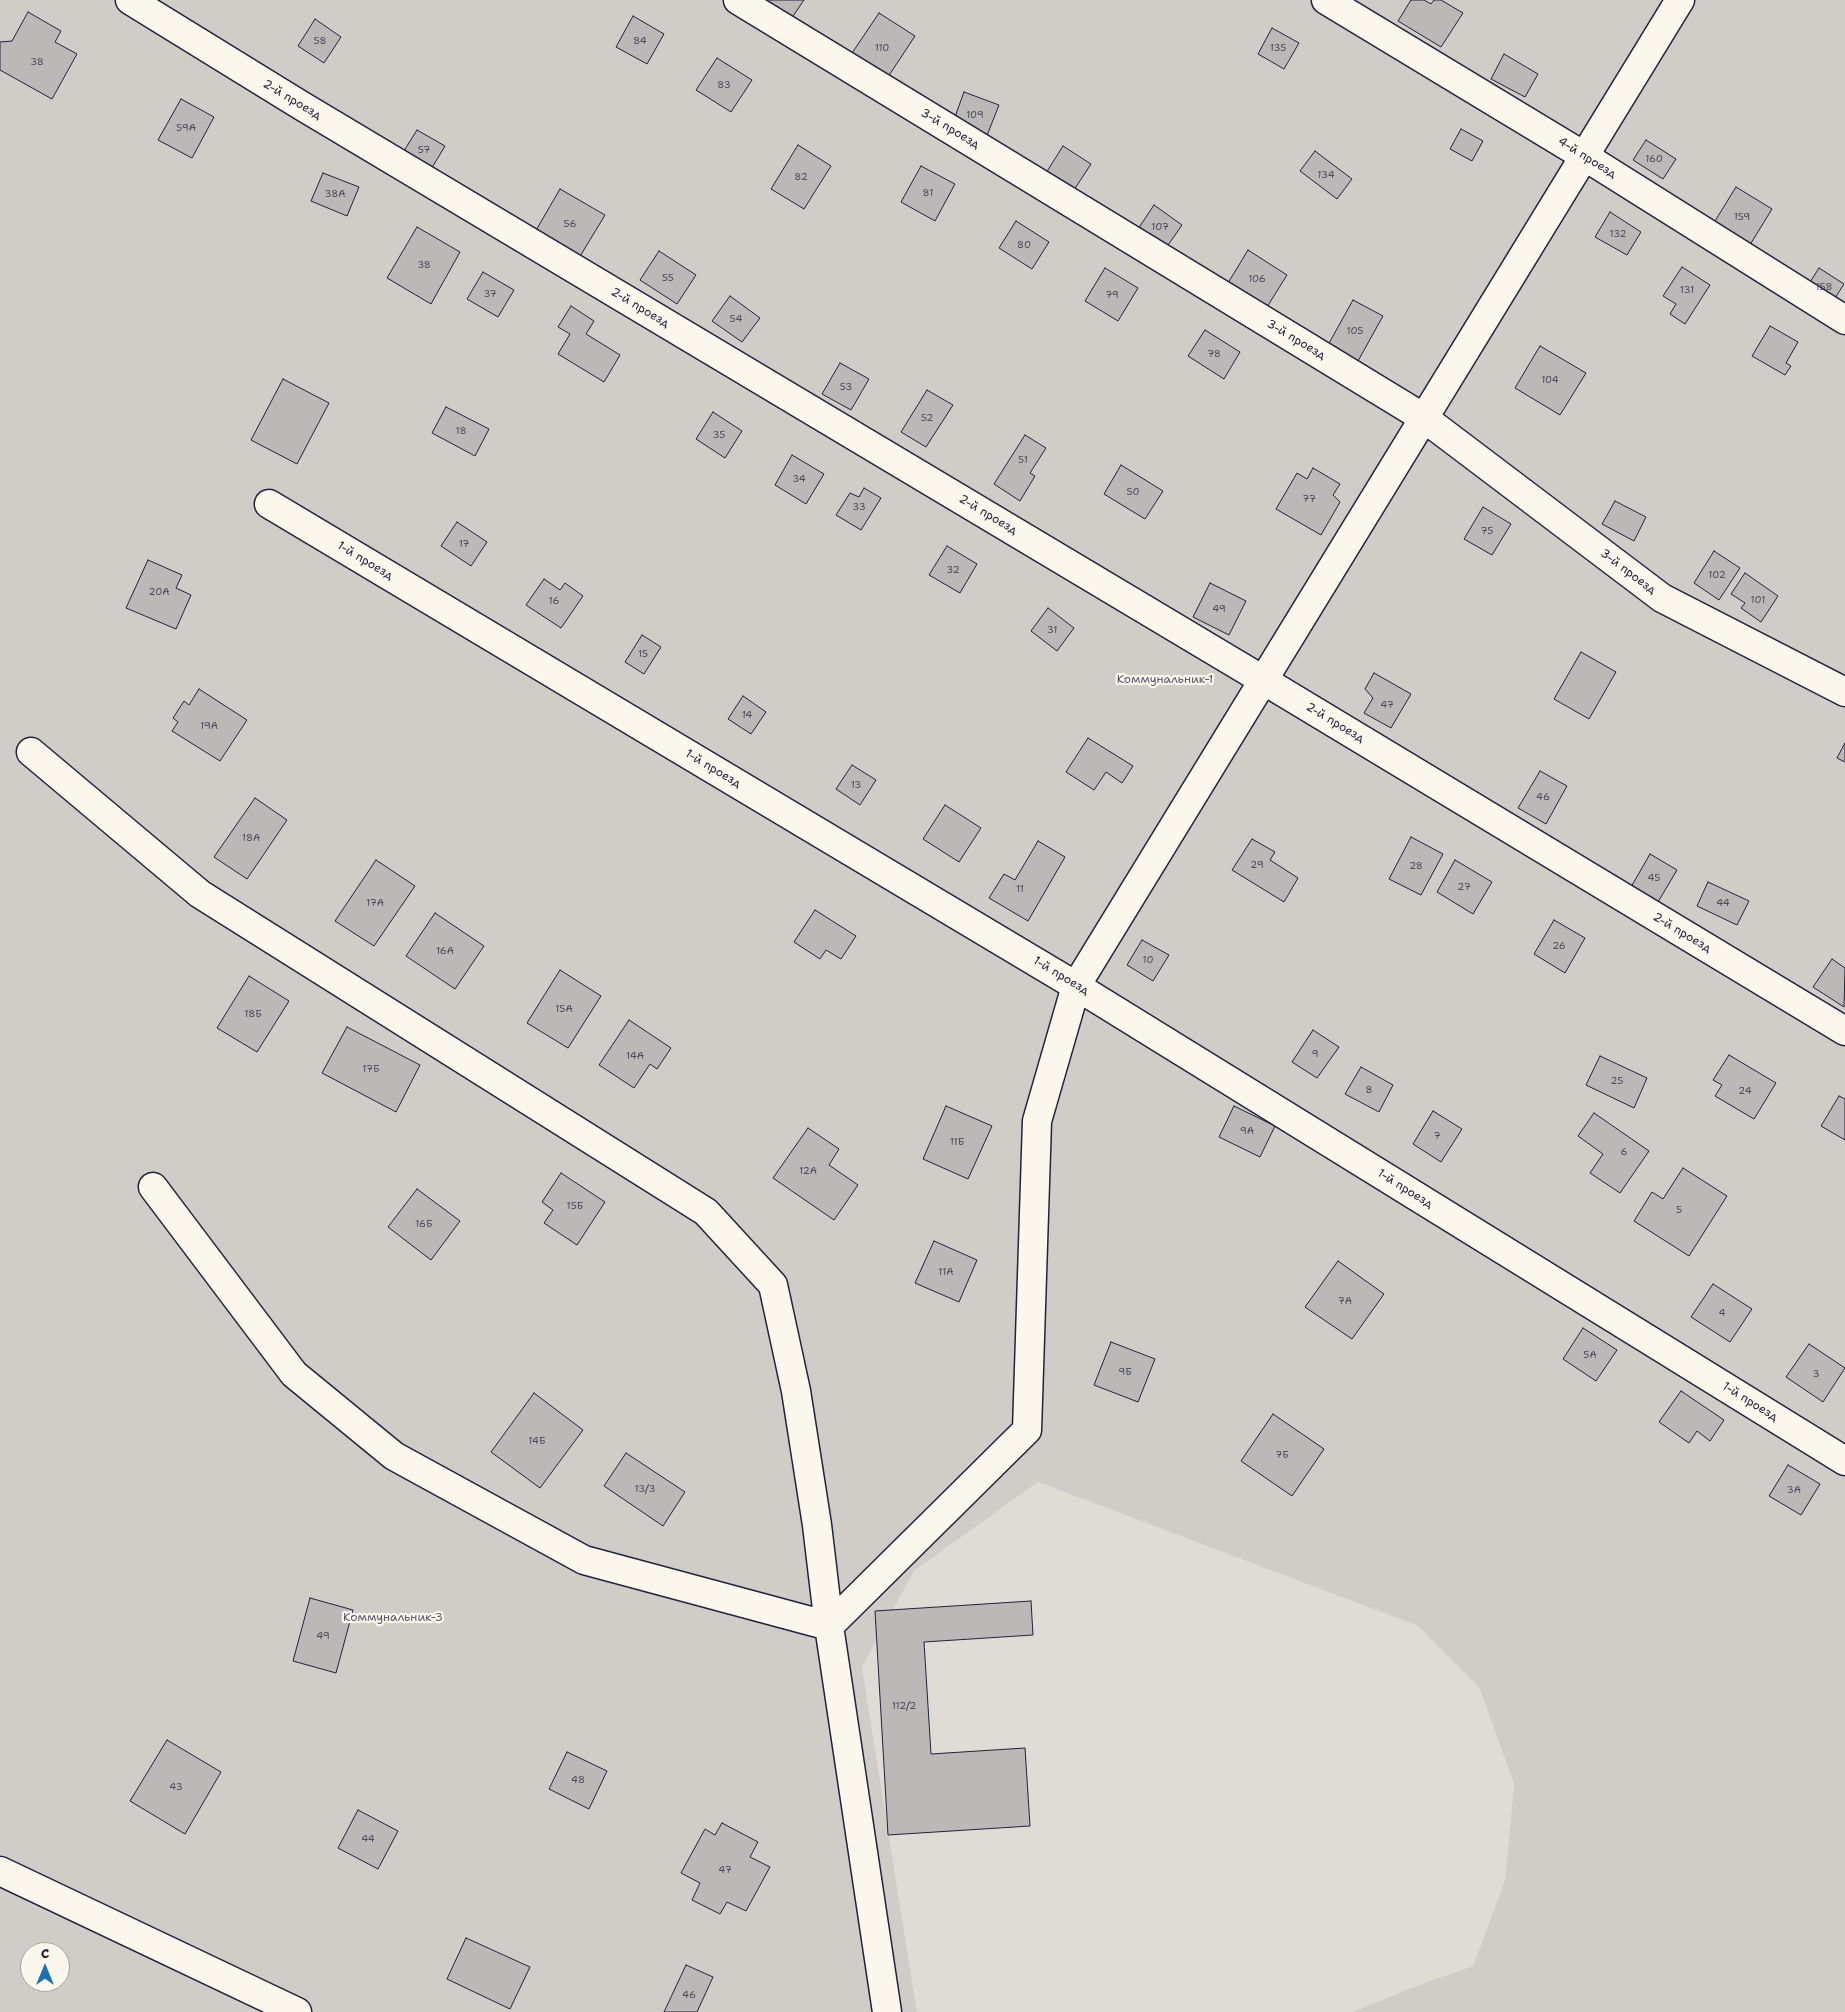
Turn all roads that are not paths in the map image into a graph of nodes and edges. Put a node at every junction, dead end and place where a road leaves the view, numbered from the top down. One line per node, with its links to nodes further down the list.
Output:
1 (130, 0): 9 (street, 2-й проезд)
2 (738, 0): 7 (street, 3-й проезд)
3 (1326, 0): 5 (street, 4-й проезд)
4 (1680, 0): 5 (street)
5 (1584, 156): 6 (street, 4-й проезд); 7 (street)
6 (1845, 320)
7 (1424, 418): 9 (street); 10 (street, 3-й проезд)
8 (269, 504): 12 (street, 1-й проезд)
9 (1263, 680): 12 (street); 13 (street, 2-й проезд)
10 (1845, 692)
11 (32, 752): 16 (street)
12 (1076, 986): 15 (street, 1-й проезд); 16 (street)
13 (1845, 1031)
14 (153, 1187): 16 (street)
15 (1845, 1461)
16 (829, 1626): 19 (street)
17 (0, 1871): 18 (street)
18 (297, 2012)
19 (887, 2012)

